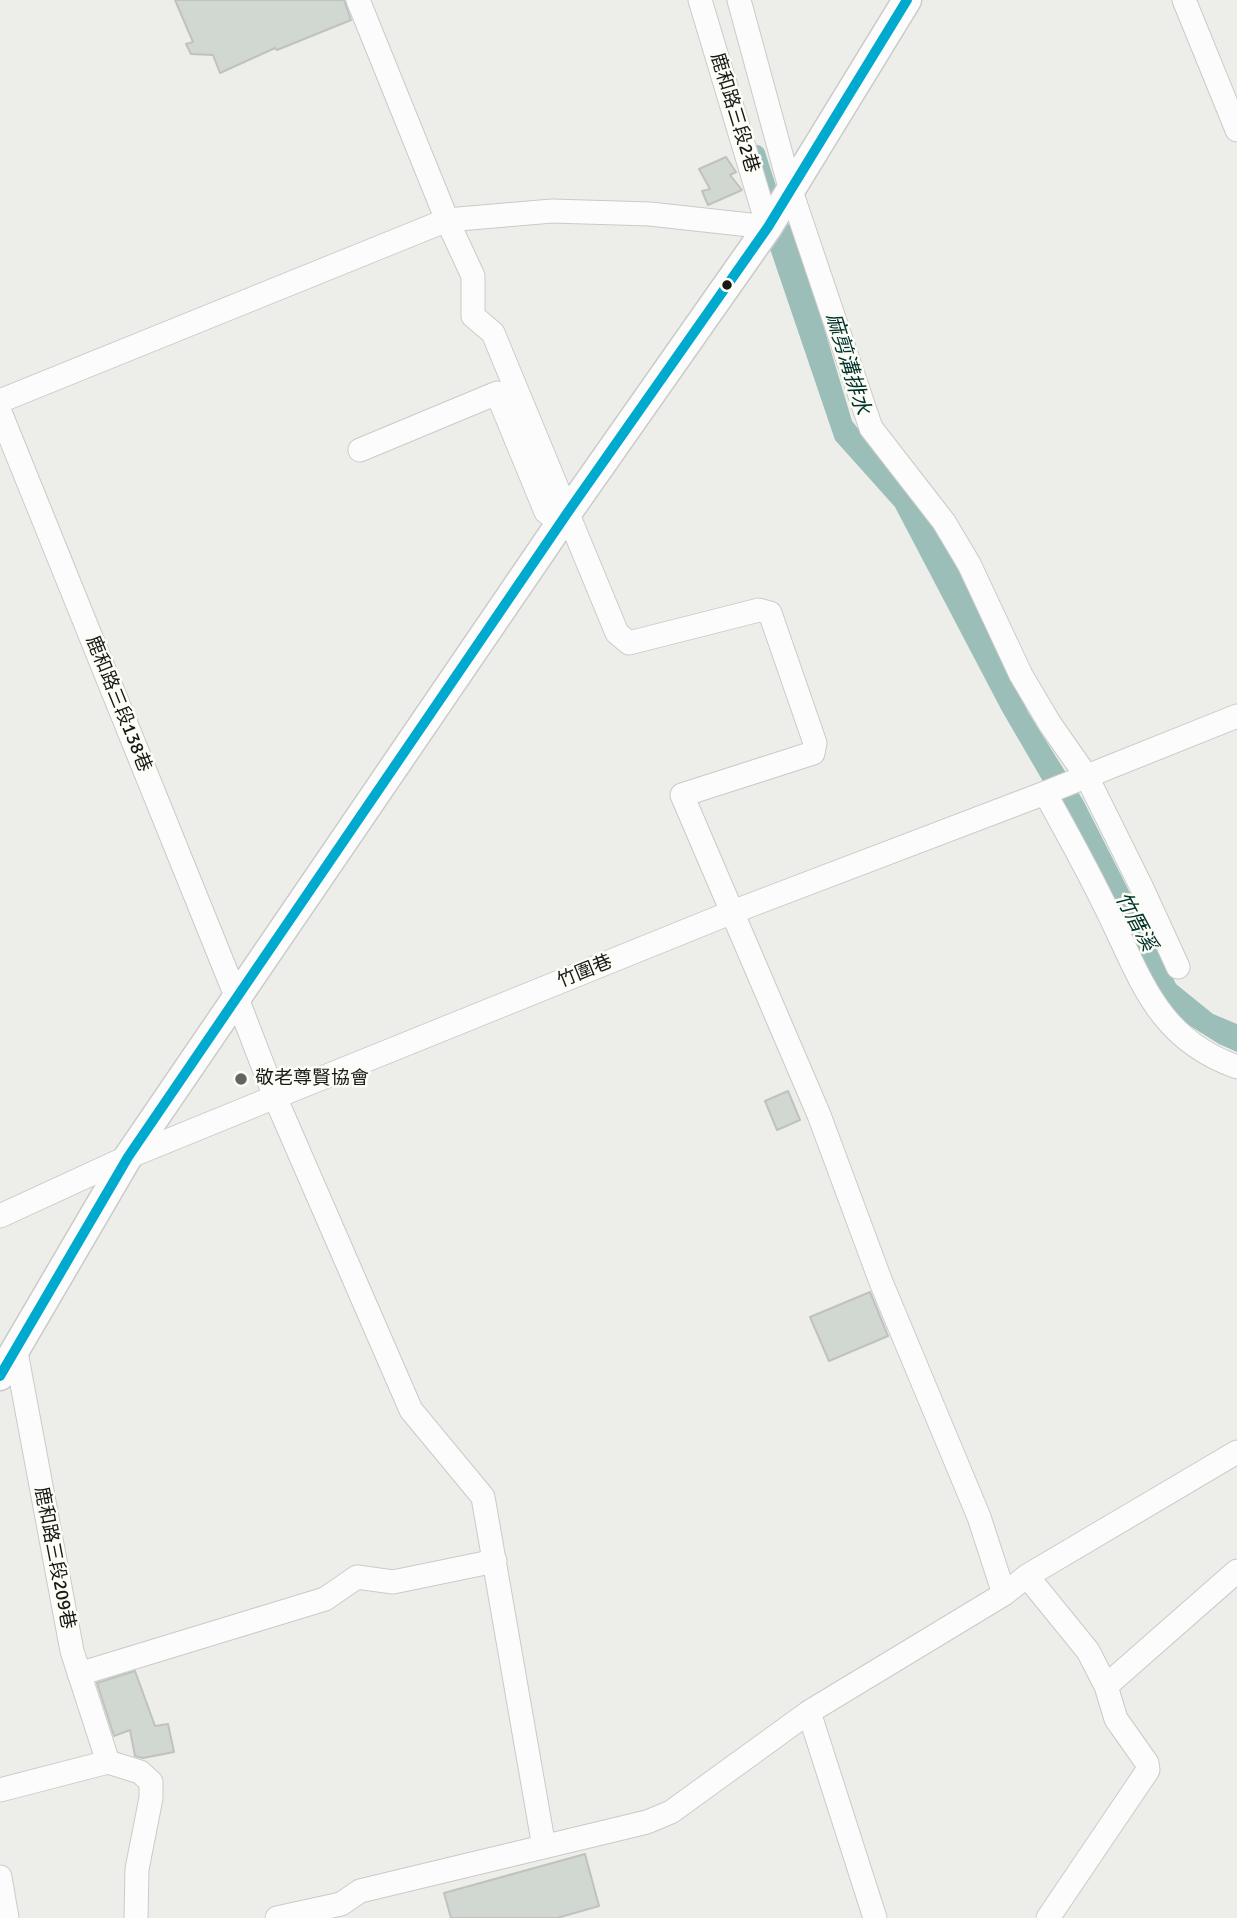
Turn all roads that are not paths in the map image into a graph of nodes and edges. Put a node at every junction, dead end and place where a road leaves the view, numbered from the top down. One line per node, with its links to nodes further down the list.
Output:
1 (358, 0): 8 (street)
2 (700, 0): 9 (street, 鹿和路三段2巷)
3 (739, 0): 7 (street)
4 (907, 0): 7 (main road)
5 (1184, 0): 6 (street)
6 (1237, 130)
7 (791, 191): 9 (main road); 15 (street)
8 (447, 220): 9 (street); 10 (street); 13 (street)
9 (768, 227): 13 (main road)
10 (0, 401)
11 (0, 412): 19 (street, 鹿和路三段138巷)
12 (360, 450): 13 (street)
13 (564, 518): 17 (street); 19 (main road)
14 (1237, 716): 15 (street, 竹圍巷)
15 (1087, 777): 16 (street, 竹圍巷); 18 (street)
16 (1045, 793): 17 (street, 竹圍巷); 20 (street)
17 (730, 913): 21 (street, 竹圍巷); 30 (street)
18 (1178, 967)
19 (236, 996): 21 (street, 鹿和路三段138巷); 22 (main road)
20 (1237, 1067)
21 (275, 1097): 22 (street, 竹圍巷); 27 (street, 鹿和路三段138巷)
22 (128, 1157): 23 (street, 竹圍巷); 24 (main road)
23 (0, 1216)
24 (16, 1352): 25 (main road); 31 (street, 鹿和路三段209巷)
25 (0, 1377)
26 (1236, 1454): 29 (street)
27 (495, 1562): 31 (street); 36 (street, 鹿和路三段138巷)
28 (1237, 1572): 32 (street)
29 (1027, 1576): 30 (street); 32 (street)
30 (1004, 1594): 33 (street)
31 (79, 1674): 34 (street, 鹿和路三段209巷)
32 (1106, 1686): 43 (street)
33 (809, 1712): 36 (street); 42 (street)
34 (108, 1762): 35 (street); 40 (street)
35 (0, 1790)
36 (544, 1847): 38 (street)
37 (0, 1877): 39 (street)
38 (343, 1911): 41 (street)
39 (7, 1918)
40 (136, 1918)
41 (277, 1918)
42 (875, 1918)
43 (1048, 1918)

